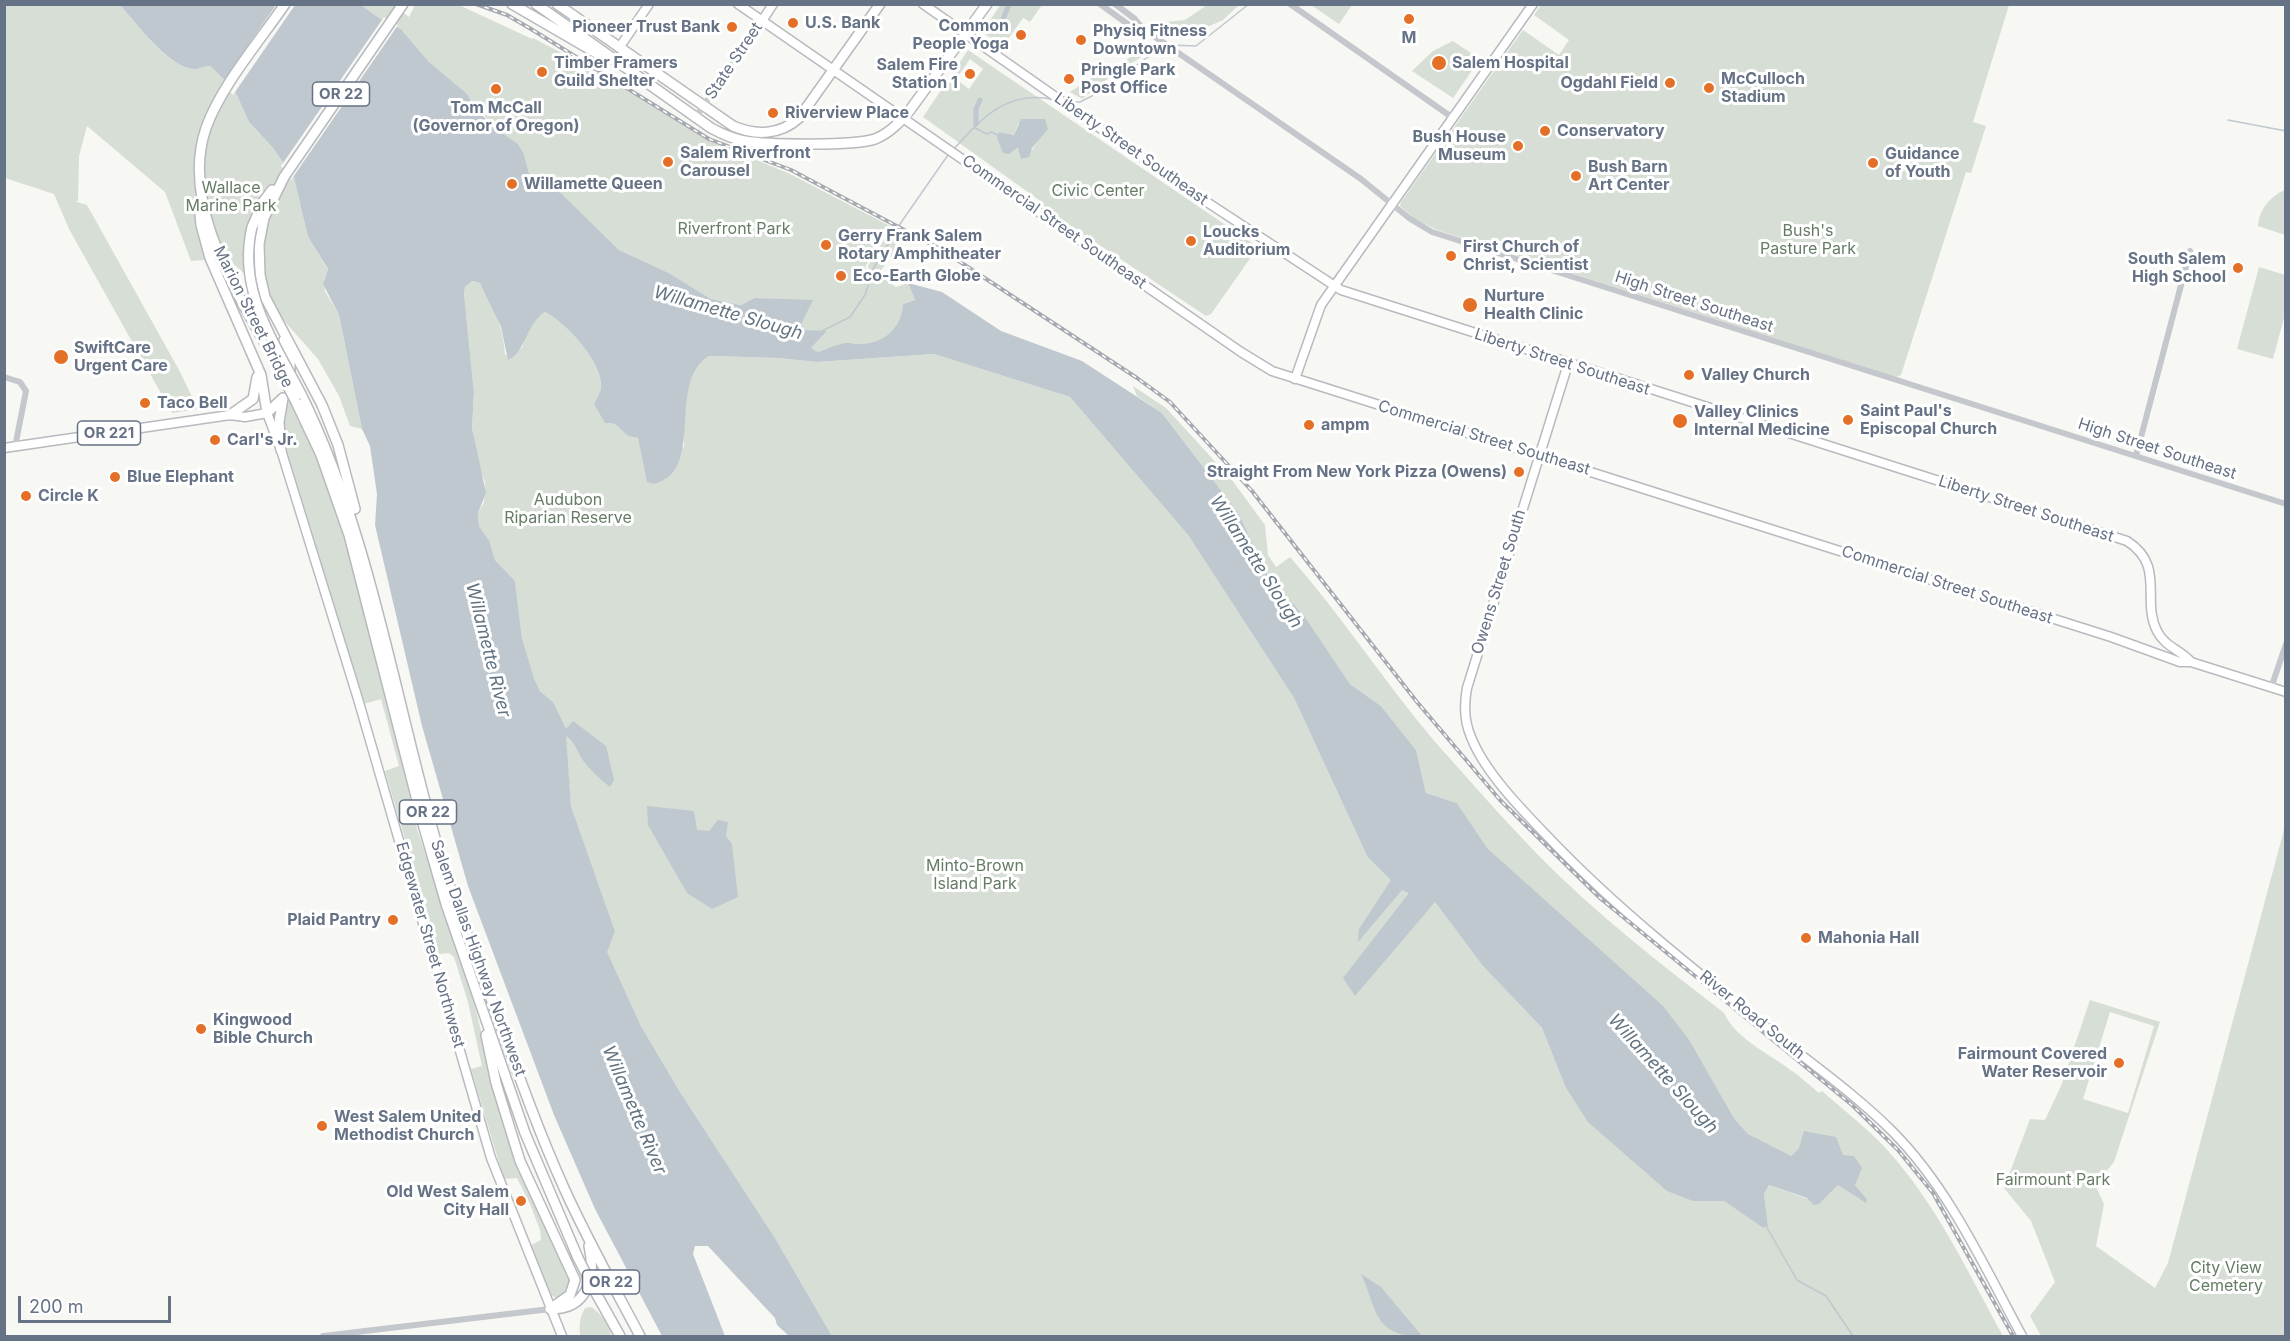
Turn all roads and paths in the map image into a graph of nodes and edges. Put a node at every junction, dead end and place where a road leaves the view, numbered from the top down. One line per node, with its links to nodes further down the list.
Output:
1 (285, 4): 29 (highway, Marion Street Bridge / OR 22)
2 (512, 4): 20 (highway)
3 (536, 4): 20 (highway)
4 (557, 4): 19 (highway)
5 (649, 4): 19 (main road)
6 (738, 4): 16 (main road, Commercial Street Southeast)
7 (773, 4): 16 (main road, State Street)
8 (880, 4): 21 (highway)
9 (923, 4): 18 (main road, Liberty Street Southeast)
10 (987, 4): 18 (highway)
11 (1100, 4): 17 (street, High Street Southeast)
12 (1115, 4): 17 (street, High Street Southeast)
13 (1290, 4): 25 (street)
14 (1533, 4): 25 (main road)
15 (402, 6): 28 (highway, OR 22)
16 (762, 21): 21 (main road, Commercial Street Southeast); 22 (street, State Street)
17 (1143, 29): 30 (street, High Street Southeast)
18 (965, 33): 24 (highway); 32 (main road, Liberty Street Southeast)
19 (619, 48): 22 (highway)
20 (611, 59): 23 (highway)
21 (834, 70): 22 (highway); 24 (main road, Commercial Street Southeast)
22 (704, 106): 23 (street, State Street)
23 (695, 118): 26 (highway)
24 (903, 118): 26 (highway); 27 (main road, Commercial Street Southeast)
25 (1453, 118): 30 (main road)
26 (896, 126): 27 (main road)
27 (915, 126): 37 (main road, Commercial Street Southeast)
28 (284, 177): 33 (highway, OR 22); 39 (highway, OR 22, bridge)
29 (199, 190): 34 (highway); 39 (highway, Marion Street Bridge / OR 22, bridge)
30 (1392, 204): 32 (main road); 46 (street, High Street Southeast)
31 (2190, 251): 46 (street)
32 (1333, 286): 35 (main road, Liberty Street Southeast); 37 (main road)
33 (273, 316): 38 (highway); 48 (highway, OR 22)
34 (254, 363): 40 (highway); 41 (highway)
35 (1568, 364): 45 (main road, Owens Street South); 50 (main road, Liberty Street Southeast)
36 (4, 377): 42 (street)
37 (1295, 379): 45 (main road, Commercial Street Southeast)
38 (283, 398): 40 (highway); 44 (highway)
39 (298, 398): 48 (highway, Salem Dallas Highway Northwest / OR 22); 54 (highway, Salem Dallas Highway Northwest / OR 22)
40 (267, 413): 41 (main road); 44 (main road, Edgewater Street Northwest)
41 (230, 415): 42 (main road, OR 221)
42 (15, 447): 43 (main road, OR 221)
43 (4, 448)
44 (281, 450): 56 (main road, Edgewater Street Northwest)
45 (1539, 456): 50 (main road, Commercial Street Southeast); 53 (main road, Owens Street South)
46 (2136, 456): 47 (street, High Street Southeast)
47 (2286, 504)
48 (369, 573): 55 (highway, Salem Dallas Highway Northwest / OR 22)
49 (2286, 644): 51 (street)
50 (2191, 662): 51 (main road, Commercial Street Southeast)
51 (2271, 688): 52 (main road, Commercial Street Southeast)
52 (2286, 692)
53 (1464, 709): 61 (main road, River Road South)
54 (481, 1006): 56 (highway, OR 22); 59 (highway, Salem Dallas Highway Northwest / OR 22, bridge)
55 (582, 1226): 56 (highway, OR 22); 60 (highway, Salem Dallas Highway Northwest / OR 22)
56 (550, 1309): 57 (street); 58 (main road, Edgewater Street Northwest)
57 (323, 1336)
58 (562, 1336)
59 (620, 1336)
60 (640, 1336)
61 (2022, 1336)

